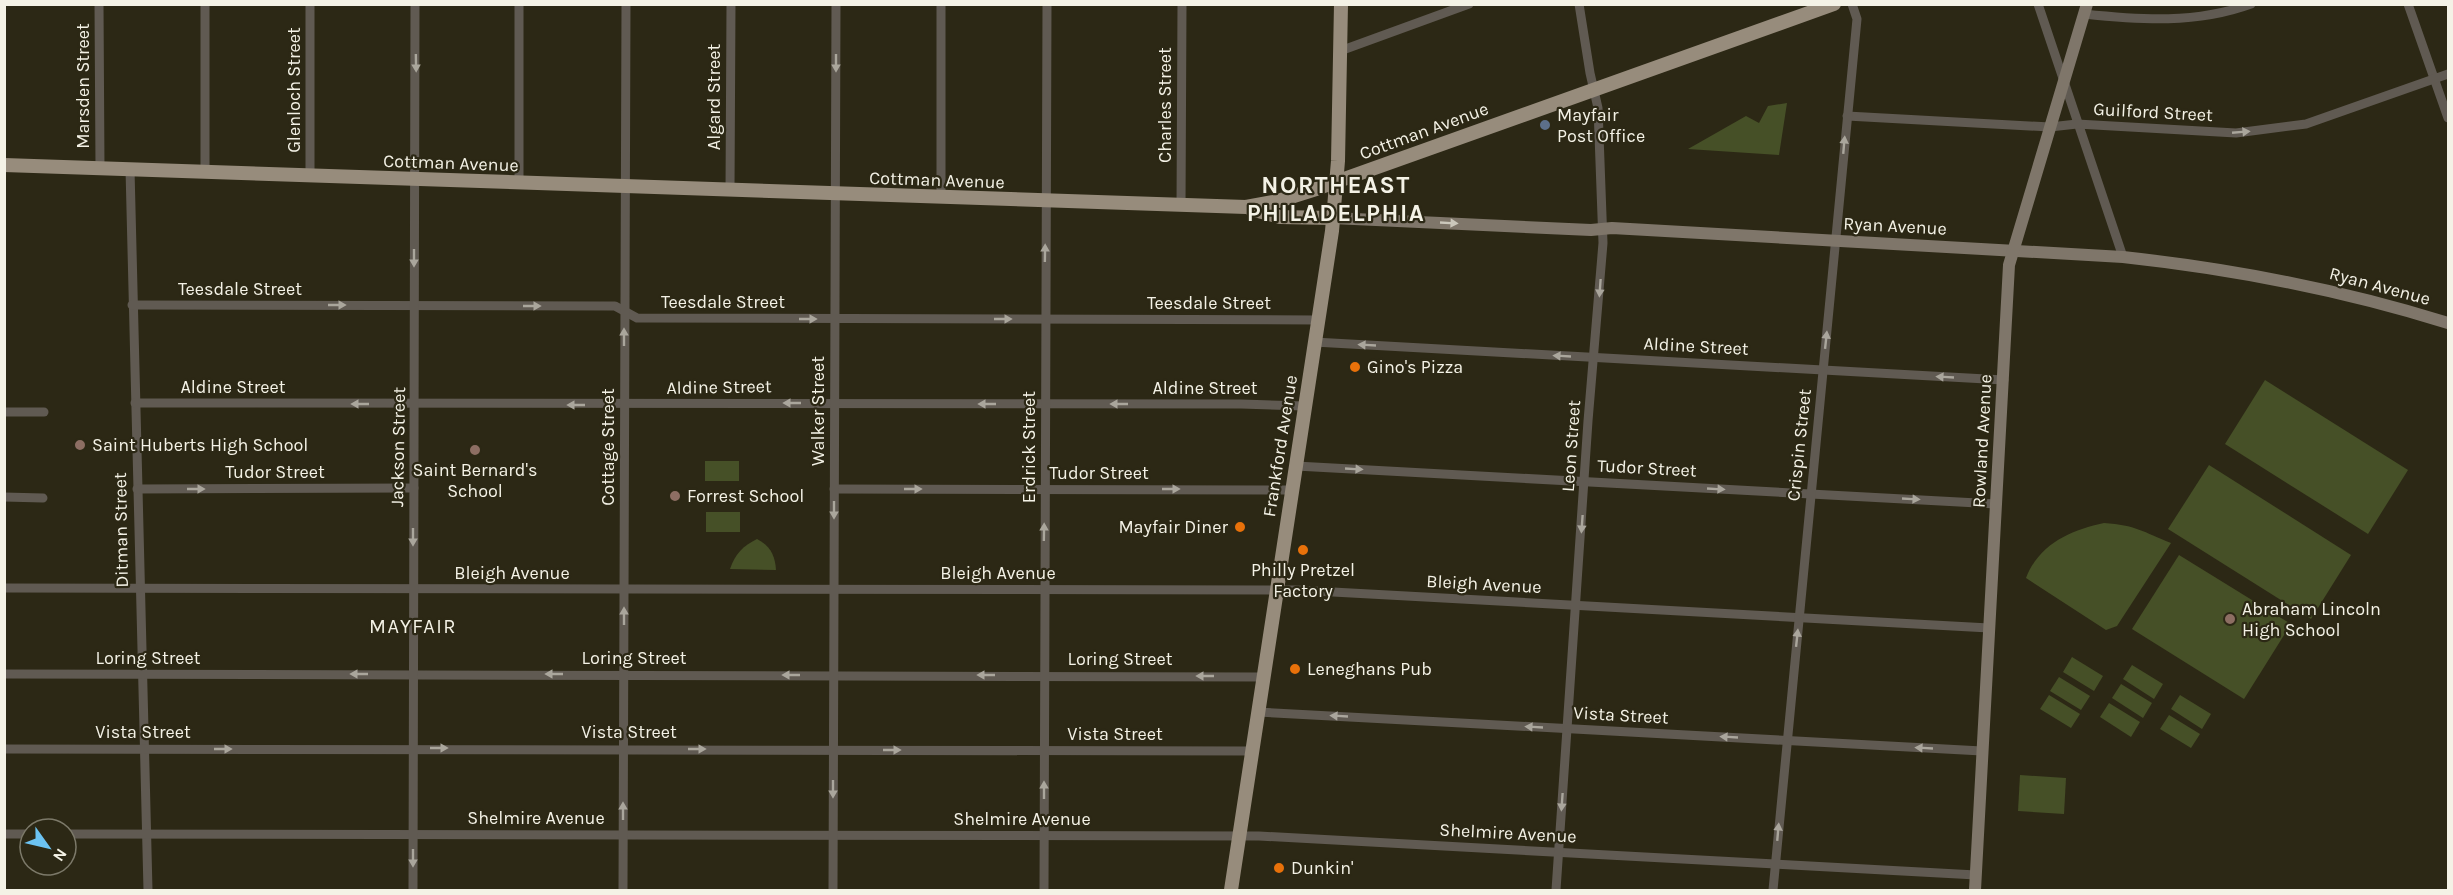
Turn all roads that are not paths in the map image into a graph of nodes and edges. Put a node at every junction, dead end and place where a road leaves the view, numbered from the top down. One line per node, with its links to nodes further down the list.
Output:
1 (99, 4): 31 (street, Marsden Street)
2 (206, 4): 33 (street)
3 (310, 4): 34 (street, Glenloch Street)
4 (415, 4): 35 (street, Jackson Street, one-way to 35)
5 (519, 4): 37 (street)
6 (626, 4): 38 (street, Cottage Street)
7 (731, 4): 39 (street, Algard Street)
8 (836, 4): 40 (street, Walker Street, one-way to 40)
9 (941, 4): 41 (street)
10 (1047, 4): 42 (street, Erdrick Street)
11 (1182, 4): 43 (street, Charles Street)
12 (1341, 4): 21 (main road, Frankford Avenue)
13 (1469, 4): 21 (street)
14 (1579, 4): 25 (street, Leon Street)
15 (1834, 4): 25 (main road, Cottman Avenue)
16 (1852, 4): 26 (street, Crispin Street)
17 (2038, 4): 24 (street)
18 (2251, 4): 20 (street)
19 (2408, 4): 23 (street)
20 (2085, 9): 24 (street, Rowland Avenue)
21 (1340, 51): 36 (main road, Frankford Avenue)
22 (2448, 74): 23 (street, Guilford Street)
23 (2435, 79): 27 (street); 28 (street, Guilford Street, one-way to 23)
24 (2064, 81): 28 (street); 29 (street, Rowland Avenue)
25 (1594, 90): 36 (main road, Cottman Avenue); 46 (street, Leon Street)
26 (1847, 116): 29 (street, Guilford Street); 47 (street, Crispin Street, one-way to 26)
27 (2448, 117)
28 (2077, 124): 29 (street, Guilford Street); 49 (street)
29 (2050, 127): 48 (street, Rowland Avenue)
30 (4, 165): 31 (main road, Cottman Avenue)
31 (100, 168): 32 (main road, Cottman Avenue)
32 (130, 169): 33 (main road, Cottman Avenue); 50 (street, Ditman Street)
33 (205, 172): 34 (main road, Cottman Avenue)
34 (310, 176): 35 (main road, Cottman Avenue)
35 (416, 179): 37 (main road, Cottman Avenue); 51 (street, Jackson Street, one-way to 51)
36 (1336, 181): 44 (main road, Cottman Avenue); 45 (main road, Frankford Avenue)
37 (519, 183): 38 (main road, Cottman Avenue)
38 (626, 187): 39 (main road, Cottman Avenue); 52 (street, Cottage Street)
39 (730, 190): 40 (main road, Cottman Avenue)
40 (836, 194): 41 (main road, Cottman Avenue); 53 (street, Walker Street)
41 (941, 198): 42 (main road, Cottman Avenue)
42 (1046, 201): 43 (main road, Cottman Avenue); 54 (street, Erdrick Street, one-way to 42)
43 (1181, 206): 44 (main road, Cottman Avenue)
44 (1246, 207): 45 (main road)
45 (1333, 218): 46 (street, Ryan Avenue, one-way to 46); 55 (main road, Frankford Avenue)
46 (1603, 230): 47 (street, Ryan Avenue); 58 (street, Leon Street, one-way to 58)
47 (1836, 240): 48 (street, Ryan Avenue); 59 (street, Crispin Street, one-way to 47)
48 (2015, 250): 49 (street, Ryan Avenue); 60 (street, Rowland Avenue)
49 (2123, 257): 56 (street, Ryan Avenue)
50 (132, 305): 51 (street, Teesdale Street, one-way to 51); 61 (street, Ditman Street)
51 (414, 306): 52 (street, Teesdale Street, one-way to 52); 63 (street, Jackson Street)
52 (624, 311): 53 (street, Teesdale Street, one-way to 53); 65 (street, Cottage Street, one-way to 52)
53 (835, 319): 54 (street, Teesdale Street, one-way to 54); 62 (street, Walker Street)
54 (1046, 319): 55 (street, Teesdale Street); 64 (street, Erdrick Street)
55 (1318, 320): 57 (main road, Frankford Avenue)
56 (2448, 323)
57 (1314, 342): 58 (street, Aldine Street, one-way to 57); 66 (main road, Frankford Avenue)
58 (1594, 357): 59 (street, Aldine Street); 70 (street, Leon Street)
59 (1823, 370): 60 (street, Aldine Street, one-way to 59); 76 (street, Crispin Street)
60 (2004, 380): 79 (street, Rowland Avenue)
61 (135, 403): 63 (street, Aldine Street, one-way to 61); 72 (street, Ditman Street)
62 (835, 403): 64 (street, Aldine Street, one-way to 62); 65 (street, Aldine Street, one-way to 65); 73 (street, Walker Street)
63 (416, 404): 65 (street, Aldine Street, one-way to 63); 71 (street, Jackson Street)
64 (1046, 404): 66 (street, Aldine Street, one-way to 64); 74 (street, Erdrick Street)
65 (626, 405): 83 (street, Cottage Street)
66 (1304, 406): 69 (main road, Frankford Avenue)
67 (4, 412): 68 (street)
68 (44, 412)
69 (1296, 466): 70 (street, Tudor Street, one-way to 70); 75 (main road, Frankford Avenue)
70 (1584, 481): 76 (street, Tudor Street, one-way to 76); 87 (street, Leon Street, one-way to 87)
71 (414, 488): 72 (street, Tudor Street, one-way to 71); 82 (street, Jackson Street, one-way to 82)
72 (137, 489): 81 (street, Ditman Street)
73 (834, 489): 74 (street, Tudor Street, one-way to 74); 84 (street, Walker Street, one-way to 84)
74 (1045, 489): 75 (street, Tudor Street, one-way to 75); 85 (street, Erdrick Street, one-way to 74)
75 (1292, 490): 86 (main road, Frankford Avenue)
76 (1811, 494): 79 (street, Tudor Street, one-way to 79); 88 (street, Crispin Street)
77 (4, 497): 78 (street)
78 (43, 498)
79 (1996, 504): 89 (street, Rowland Avenue)
80 (4, 588): 81 (street, Bleigh Avenue)
81 (139, 588): 82 (street, Bleigh Avenue); 93 (street, Ditman Street)
82 (413, 589): 83 (street, Bleigh Avenue); 91 (street, Jackson Street)
83 (624, 589): 84 (street, Bleigh Avenue); 92 (street, Cottage Street, one-way to 83)
84 (834, 590): 85 (street, Bleigh Avenue); 94 (street, Walker Street)
85 (1045, 590): 86 (street, Bleigh Avenue); 95 (street, Erdrick Street)
86 (1277, 590): 87 (street, Bleigh Avenue); 96 (main road, Frankford Avenue)
87 (1576, 605): 88 (street, Bleigh Avenue); 98 (street, Leon Street)
88 (1799, 618): 89 (street, Bleigh Avenue); 99 (street, Crispin Street, one-way to 88)
89 (1989, 628): 107 (street, Rowland Avenue)
90 (4, 674): 93 (street, Loring Street)
91 (414, 674): 92 (street, Loring Street, one-way to 91); 93 (street, Loring Street, one-way to 93); 100 (street, Jackson Street)
92 (624, 674): 94 (street, Loring Street, one-way to 92); 103 (street, Cottage Street)
93 (141, 675): 102 (street, Ditman Street)
94 (834, 675): 95 (street, Loring Street, one-way to 94); 104 (street, Walker Street)
95 (1044, 676): 96 (street, Loring Street, one-way to 95); 105 (street, Erdrick Street)
96 (1264, 677): 97 (main road, Frankford Avenue)
97 (1258, 712): 98 (street, Vista Street, one-way to 97); 106 (main road, Frankford Avenue)
98 (1567, 729): 99 (street, Vista Street, one-way to 98); 115 (street, Leon Street, one-way to 115)
99 (1787, 740): 107 (street, Vista Street, one-way to 99); 116 (street, Crispin Street, one-way to 99)
100 (413, 748): 102 (street, Vista Street, one-way to 100); 103 (street, Vista Street, one-way to 103); 110 (street, Jackson Street)
101 (4, 749): 102 (street, Vista Street)
102 (144, 749): 109 (street, Ditman Street)
103 (623, 749): 104 (street, Vista Street, one-way to 104); 111 (street, Cottage Street, one-way to 103)
104 (834, 749): 105 (street, Vista Street, one-way to 105); 112 (street, Walker Street, one-way to 112)
105 (1044, 750): 106 (street, Vista Street); 113 (street, Erdrick Street, one-way to 105)
106 (1252, 751): 114 (main road, Frankford Avenue)
107 (1982, 751): 117 (street, Rowland Avenue)
108 (78, 834): 109 (street, Shelmire Avenue)
109 (145, 834): 110 (street, Shelmire Avenue); 118 (street, Ditman Street)
110 (413, 835): 111 (street, Shelmire Avenue); 119 (street, Jackson Street, one-way to 119)
111 (623, 835): 112 (street, Shelmire Avenue); 120 (street, Cottage Street)
112 (834, 835): 113 (street, Shelmire Avenue); 121 (street, Walker Street)
113 (1044, 836): 114 (street, Shelmire Avenue); 122 (street, Erdrick Street)
114 (1239, 836): 115 (street, Shelmire Avenue); 123 (main road, Frankford Avenue)
115 (1558, 852): 116 (street, Shelmire Avenue); 124 (street, Leon Street)
116 (1775, 864): 117 (street, Shelmire Avenue); 125 (street, Crispin Street)
117 (1976, 874): 126 (street, Rowland Avenue)
118 (148, 891)
119 (413, 891)
120 (623, 891)
121 (833, 891)
122 (1044, 891)
123 (1231, 891)
124 (1556, 891)
125 (1773, 891)
126 (1976, 891)

